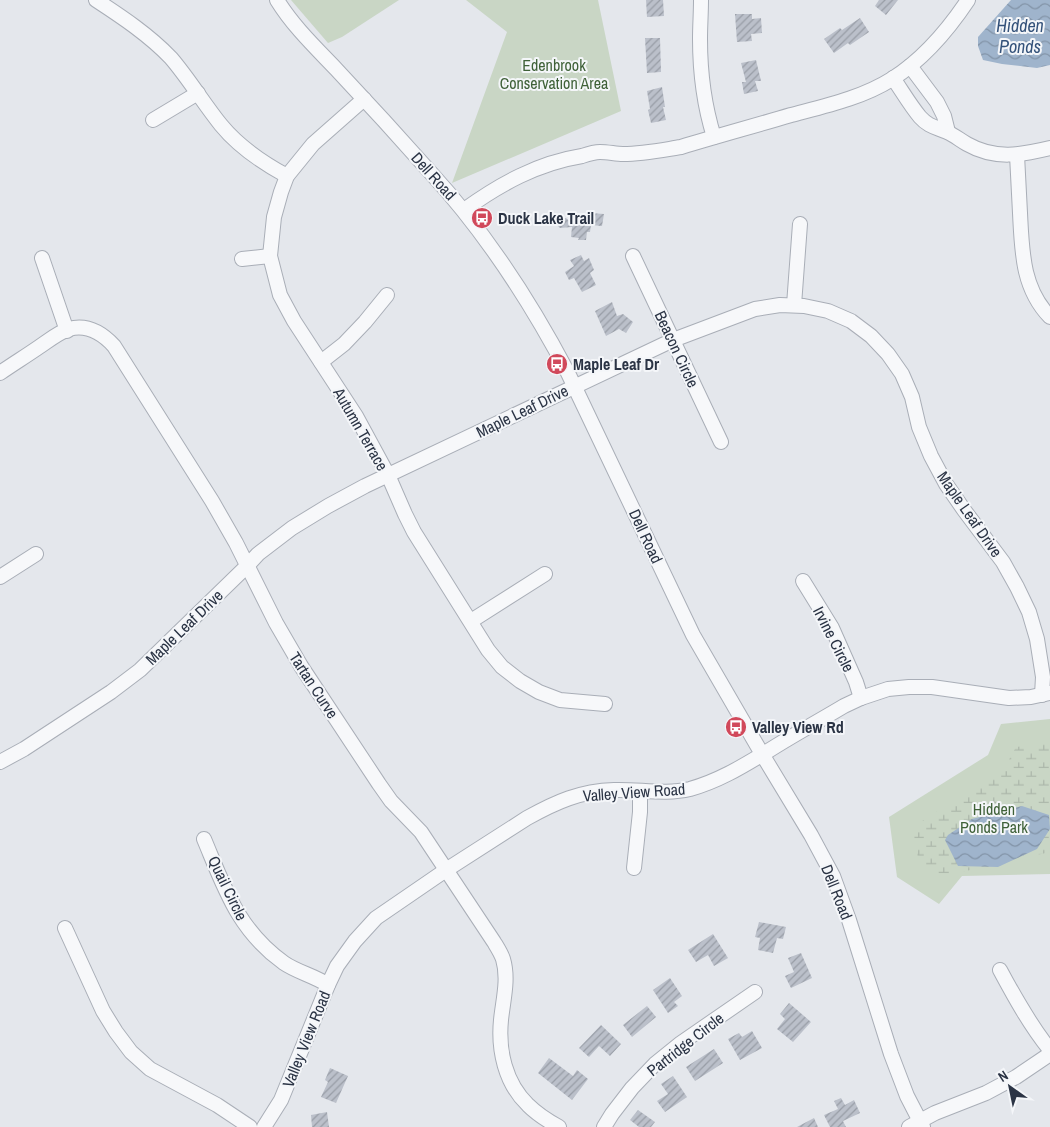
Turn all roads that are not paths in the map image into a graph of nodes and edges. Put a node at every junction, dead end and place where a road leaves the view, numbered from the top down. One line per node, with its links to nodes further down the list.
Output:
1 (96, 0): 7 (street)
2 (277, 0): 8 (street, Dell Road)
3 (700, 0): 11 (street)
4 (968, 0): 5 (street)
5 (910, 66): 6 (street); 10 (street)
6 (893, 78): 10 (street); 11 (street)
7 (198, 93): 9 (street); 14 (street)
8 (364, 99): 14 (street, Autumn Terrace); 15 (street, Dell Road)
9 (153, 120)
10 (948, 132): 13 (street)
11 (714, 137): 15 (street)
12 (1050, 148): 13 (street)
13 (1017, 155): 23 (street)
14 (287, 176): 17 (street, Autumn Terrace)
15 (464, 210): 28 (street, Dell Road)
16 (800, 224): 22 (street)
17 (270, 256): 20 (street); 26 (street, Autumn Terrace)
18 (633, 256): 25 (street, Beacon Circle)
19 (42, 258): 24 (street)
20 (242, 259)
21 (387, 295): 26 (street)
22 (794, 305): 25 (street, Maple Leaf Drive); 37 (street, Maple Leaf Drive)
23 (1050, 317)
24 (66, 331): 27 (street); 32 (street, Tartan Curve)
25 (673, 340): 28 (street, Maple Leaf Drive); 29 (street, Beacon Circle)
26 (321, 362): 30 (street, Autumn Terrace)
27 (0, 373)
28 (574, 386): 30 (street, Maple Leaf Drive); 40 (street, Dell Road)
29 (721, 442)
30 (388, 475): 32 (street, Maple Leaf Drive); 36 (street, Autumn Terrace)
31 (36, 554): 34 (street)
32 (247, 566): 41 (street, Maple Leaf Drive); 45 (street, Tartan Curve)
33 (545, 574): 36 (street)
34 (0, 577)
35 (803, 581): 38 (street, Irvine Circle)
36 (471, 621): 39 (street, Autumn Terrace)
37 (1046, 694): 38 (street, Valley View Road)
38 (861, 698): 40 (street, Valley View Road)
39 (605, 704)
40 (762, 754): 42 (street, Valley View Road); 52 (street, Dell Road)
41 (0, 762)
42 (640, 791): 44 (street); 45 (street, Valley View Road)
43 (204, 839): 48 (street, Quail Circle)
44 (634, 868)
45 (446, 870): 48 (street, Valley View Road); 55 (street, Tartan Curve)
46 (65, 928): 53 (street)
47 (1000, 970): 50 (street)
48 (328, 985): 54 (street, Valley View Road)
49 (755, 992): 56 (street, Partridge Circle)
50 (1050, 1050)
51 (1050, 1054): 52 (street)
52 (918, 1125)
53 (250, 1127)
54 (264, 1127)
55 (559, 1127)
56 (604, 1127)

